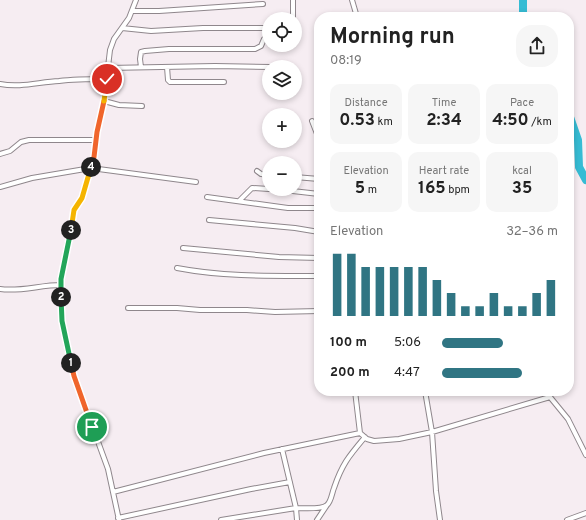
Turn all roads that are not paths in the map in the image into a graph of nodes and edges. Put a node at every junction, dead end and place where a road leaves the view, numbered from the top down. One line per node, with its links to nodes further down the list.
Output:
1 (136, 0): 5 (street)
2 (293, 0): 6 (street)
3 (352, 0): 7 (street)
4 (264, 4): 5 (street)
5 (132, 11): 8 (street)
6 (293, 12)
7 (356, 12)
8 (122, 28): 9 (street); 14 (street)
9 (262, 28)
10 (262, 44): 11 (street)
11 (141, 67): 12 (street); 14 (street)
12 (166, 67): 13 (street); 16 (street)
13 (262, 67)
14 (108, 68): 15 (street)
15 (107, 79): 17 (street); 18 (street)
16 (224, 82)
17 (0, 84)
18 (104, 101): 19 (street); 22 (street)
19 (142, 106)
20 (312, 121): 21 (street)
21 (314, 126)
22 (96, 140): 23 (street); 24 (street)
23 (0, 154)
24 (91, 168): 29 (street); 30 (street); 43 (street)
25 (257, 171): 26 (street)
26 (262, 174)
27 (302, 178): 28 (street)
28 (314, 179)
29 (196, 182)
30 (0, 187)
31 (262, 188): 35 (street)
32 (302, 192): 33 (street)
33 (314, 193)
34 (207, 197): 35 (street)
35 (240, 200): 36 (street)
36 (314, 208)
37 (209, 220): 38 (street)
38 (314, 231)
39 (183, 248): 40 (street)
40 (314, 258)
41 (177, 268): 42 (street)
42 (314, 276)
43 (61, 285): 44 (street); 56 (street)
44 (0, 289)
45 (128, 308): 46 (street)
46 (314, 311)
47 (356, 396): 51 (street)
48 (426, 396): 50 (street)
49 (550, 397): 50 (street); 54 (street)
50 (432, 432): 52 (street); 64 (street)
51 (360, 433): 52 (street); 53 (street)
52 (365, 437): 57 (street)
53 (282, 449): 55 (street); 56 (street)
54 (586, 455)
55 (290, 482): 58 (street); 60 (street)
56 (113, 492): 60 (street)
57 (327, 505): 58 (street); 63 (street)
58 (296, 508): 61 (street); 62 (street)
59 (586, 513): 65 (street)
60 (118, 519)
61 (221, 520)
62 (297, 520)
63 (317, 520)
64 (440, 520)
65 (567, 520)

